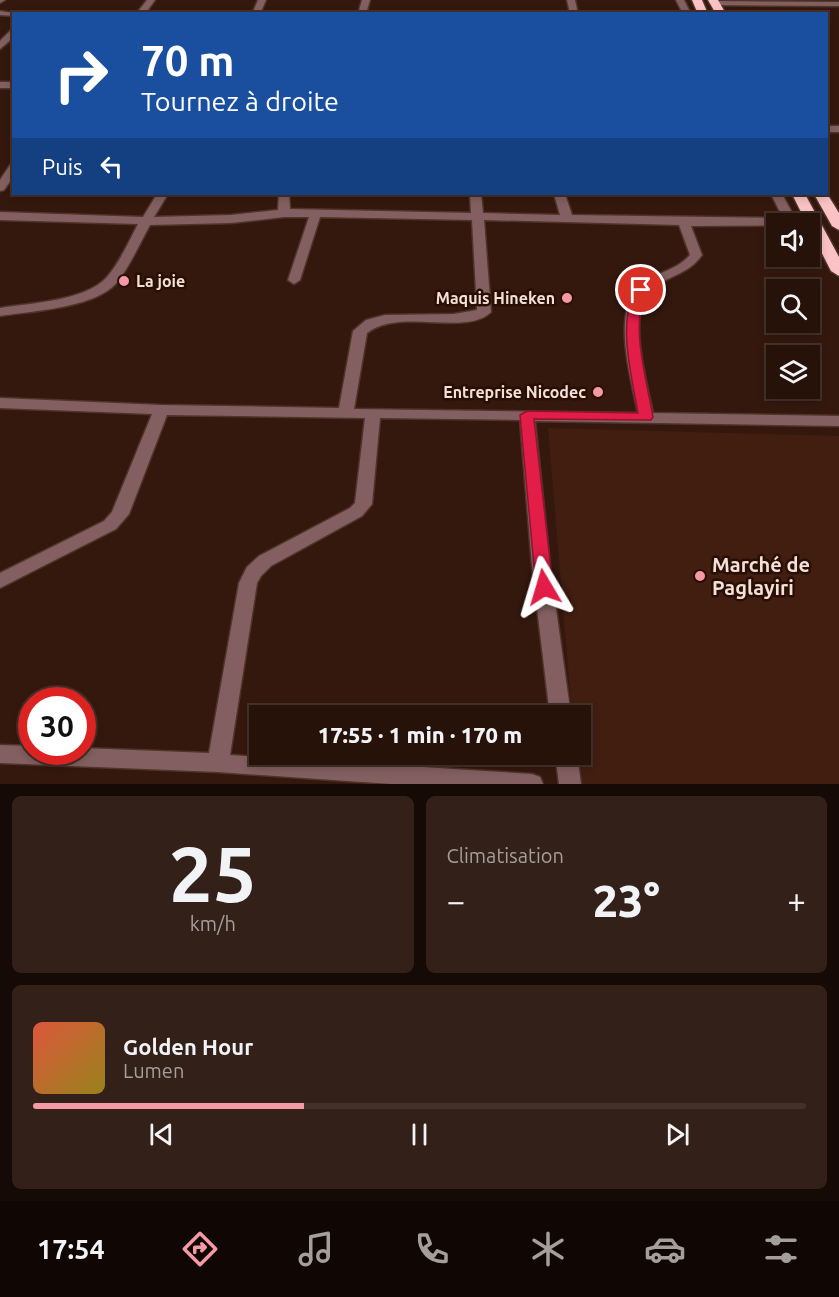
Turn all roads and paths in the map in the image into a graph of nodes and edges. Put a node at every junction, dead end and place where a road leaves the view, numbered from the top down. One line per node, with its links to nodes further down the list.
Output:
1 (151, 0): 5 (street)
2 (714, 2): 3 (street)
3 (735, 2): 4 (street)
4 (839, 4)
5 (142, 12)
6 (12, 34): 7 (street)
7 (0, 46)
8 (12, 170): 9 (street)
9 (0, 188)
10 (161, 195): 24 (street)
11 (284, 195): 18 (street)
12 (476, 195): 22 (street)
13 (560, 195): 23 (street)
14 (778, 195): 19 (street)
15 (799, 195): 20 (highway)
16 (823, 195): 27 (highway)
17 (316, 212): 18 (street); 22 (street); 30 (street)
18 (284, 213): 24 (street)
19 (786, 213)
20 (809, 213)
21 (0, 216): 24 (street)
22 (477, 217): 23 (street); 34 (street)
23 (567, 219): 25 (street)
24 (148, 220): 31 (street)
25 (684, 222): 26 (street); 37 (street)
26 (766, 222)
27 (839, 226)
28 (820, 234): 29 (highway)
29 (839, 271)
30 (294, 280)
31 (0, 312)
32 (0, 403): 33 (street)
33 (161, 410): 34 (street); 39 (street)
34 (346, 413): 35 (street)
35 (373, 414): 36 (street); 42 (street)
36 (527, 415): 37 (street); 40 (street)
37 (646, 417): 38 (street)
38 (839, 421)
39 (0, 580)
40 (560, 705)
41 (0, 754): 42 (street)
42 (218, 763): 44 (street)
43 (567, 765): 45 (street)
44 (532, 784)
45 (570, 784)

